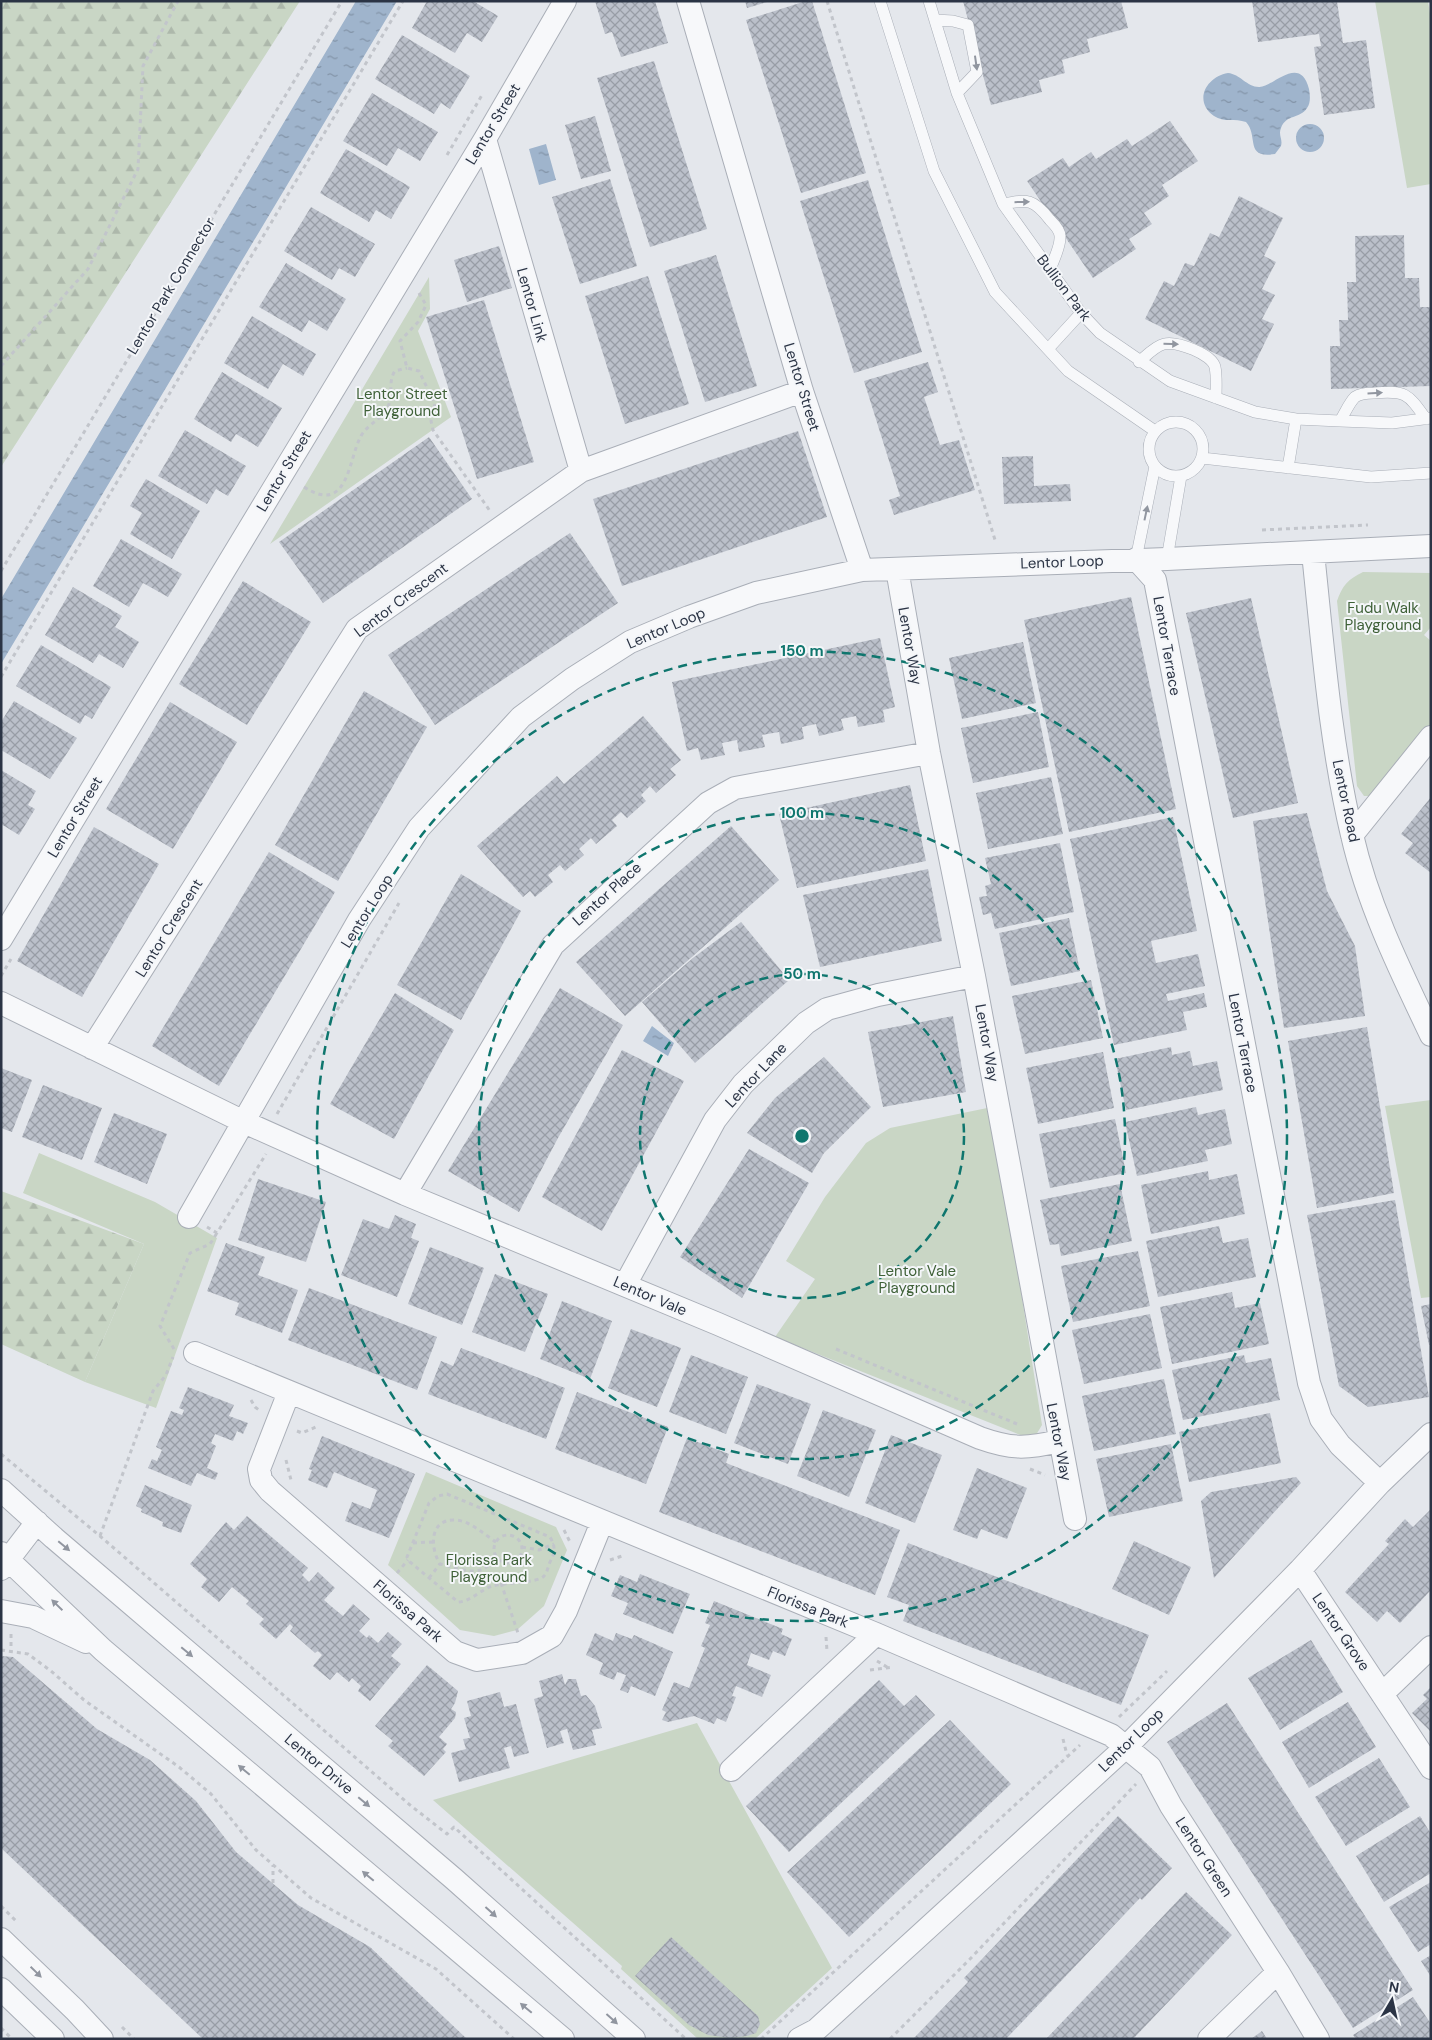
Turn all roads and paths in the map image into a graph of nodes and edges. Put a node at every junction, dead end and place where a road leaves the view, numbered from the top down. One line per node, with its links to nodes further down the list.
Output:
1 (178, 1): 18 (path)
2 (342, 1): 41 (path, Lentor Park Connector)
3 (403, 1): 43 (path)
4 (565, 1): 11 (street, Lentor Street)
5 (688, 1): 20 (street, Lentor Street)
6 (827, 1): 34 (path)
7 (880, 1): 16 (lane)
8 (929, 1): 9 (lane, Bullion Park)
9 (935, 20): 10 (lane, Bullion Park); 10 (lane, one-way to 10)
10 (957, 93): 12 (lane, Bullion Park)
11 (484, 139): 29 (street, Lentor Link); 48 (street, Lentor Street)
12 (1003, 204): 13 (lane, Bullion Park); 13 (lane, one-way to 13)
13 (1050, 270): 15 (lane, Bullion Park)
14 (419, 293): 19 (path)
15 (1080, 313): 16 (lane); 17 (lane, Bullion Park)
16 (1048, 349): 25 (lane)
17 (1139, 362): 21 (lane, Bullion Park); 21 (lane, one-way to 21)
18 (1, 366)
19 (407, 368): 32 (path); 33 (path)
20 (802, 391): 29 (street, Lentor Crescent); 40 (street, Lentor Street)
21 (1216, 398): 22 (lane, Bullion Park)
22 (1296, 419): 24 (lane, Bullion Park); 28 (lane)
23 (1428, 419): 24 (lane, Bullion Park); 24 (lane, one-way to 23)
24 (1340, 421)
25 (1156, 431): 26 (lane); 27 (lane)
26 (1202, 458): 28 (lane); 31 (lane)
27 (1155, 466): 31 (lane); 37 (lane, one-way to 27)
28 (1288, 468): 30 (lane)
29 (581, 470): 33 (street, Lentor Crescent)
30 (1431, 473)
31 (1181, 476): 38 (lane)
32 (304, 488)
33 (501, 527): 52 (street, Lentor Crescent)
34 (996, 543)
35 (1431, 546): 36 (street, Lentor Loop)
36 (1313, 553): 38 (street, Lentor Loop); 46 (street, Lentor Road)
37 (1136, 559): 38 (street, Lentor Loop); 39 (street, Lentor Loop); 42 (street, Lentor Terrace)
38 (1167, 559): 42 (street, Lentor Terrace)
39 (896, 569): 40 (street, Lentor Loop); 45 (street, Lentor Way)
40 (862, 570): 54 (street, Lentor Loop)
41 (1, 571)
42 (1155, 580): 69 (street, Lentor Terrace)
43 (1, 677)
44 (1431, 737): 46 (street)
45 (928, 753): 49 (street, Lentor Way); 55 (street, Lentor Place)
46 (1352, 835): 51 (street, Lentor Road)
47 (399, 902): 53 (path)
48 (1, 939)
49 (974, 976): 58 (street, Lentor Lane); 66 (street, Lentor Way)
50 (1, 1003): 52 (street)
51 (1431, 1035)
52 (92, 1048): 54 (street)
53 (276, 1117)
54 (244, 1122): 55 (street, Lentor Vale); 56 (street, Lentor Loop)
55 (405, 1194): 58 (street, Lentor Vale)
56 (188, 1217)
57 (217, 1233): 75 (path)
58 (625, 1285): 66 (street, Lentor Vale)
59 (832, 1347): 62 (path)
60 (195, 1353): 61 (street, Florissa Park)
61 (289, 1392): 74 (street, Florissa Park); 74 (street, Florissa Park)
62 (1024, 1426)
63 (302, 1434): 65 (path)
64 (1431, 1434): 69 (street, Lentor Loop)
65 (295, 1437)
66 (1058, 1441): 72 (street, Lentor Way)
67 (1, 1454): 75 (path)
68 (285, 1455): 70 (path)
69 (1380, 1483): 85 (street, Lentor Loop)
70 (293, 1484)
71 (5, 1501): 73 (street, Lentor Drive)
72 (1075, 1518)
73 (37, 1522): 82 (street); 113 (street, Lentor Drive, one-way to 113)
74 (602, 1522): 90 (street, Florissa Park)
75 (100, 1536): 114 (path)
76 (432, 1542): 77 (path); 78 (path); 84 (path)
77 (496, 1542): 80 (path); 81 (path)
78 (413, 1543): 79 (path); 83 (path)
79 (554, 1544): 80 (path); 88 (path)
80 (522, 1547): 81 (path)
81 (496, 1556): 84 (path)
82 (4, 1560): 94 (street, one-way to 82)
83 (408, 1560): 86 (path); 87 (path)
84 (440, 1564): 87 (path)
85 (1300, 1570): 95 (street, Lentor Grove); 97 (street, Lentor Loop)
86 (393, 1577)
87 (428, 1578): 88 (path)
88 (501, 1583): 91 (path)
89 (1, 1611): 94 (street)
90 (876, 1634): 96 (street, Florissa Park); 100 (street)
91 (519, 1638)
92 (1431, 1647): 95 (street)
93 (1, 1650): 101 (path)
94 (103, 1650): 112 (street, one-way to 94)
95 (1382, 1694): 99 (street, Lentor Grove)
96 (1104, 1731): 97 (street, Florissa Park); 115 (path)
97 (1127, 1746): 98 (street, Lentor Green); 107 (street, Lentor Loop)
98 (1150, 1768): 104 (street, Lentor Green); 116 (path)
99 (1431, 1768)
100 (731, 1770)
101 (273, 1864): 102 (path); 111 (path)
102 (272, 1883)
103 (1, 1938): 110 (street, one-way to 110)
104 (1278, 1972): 117 (street); 118 (street, Lentor Green)
105 (1, 1990): 109 (street)
106 (1, 2028): 108 (path)
107 (809, 2036)
108 (12, 2039)
109 (52, 2039)
110 (102, 2039)
111 (514, 2039)
112 (563, 2039)
113 (634, 2039)
114 (686, 2039)
115 (761, 2039)
116 (890, 2039)
117 (1209, 2039)
118 (1318, 2039)

